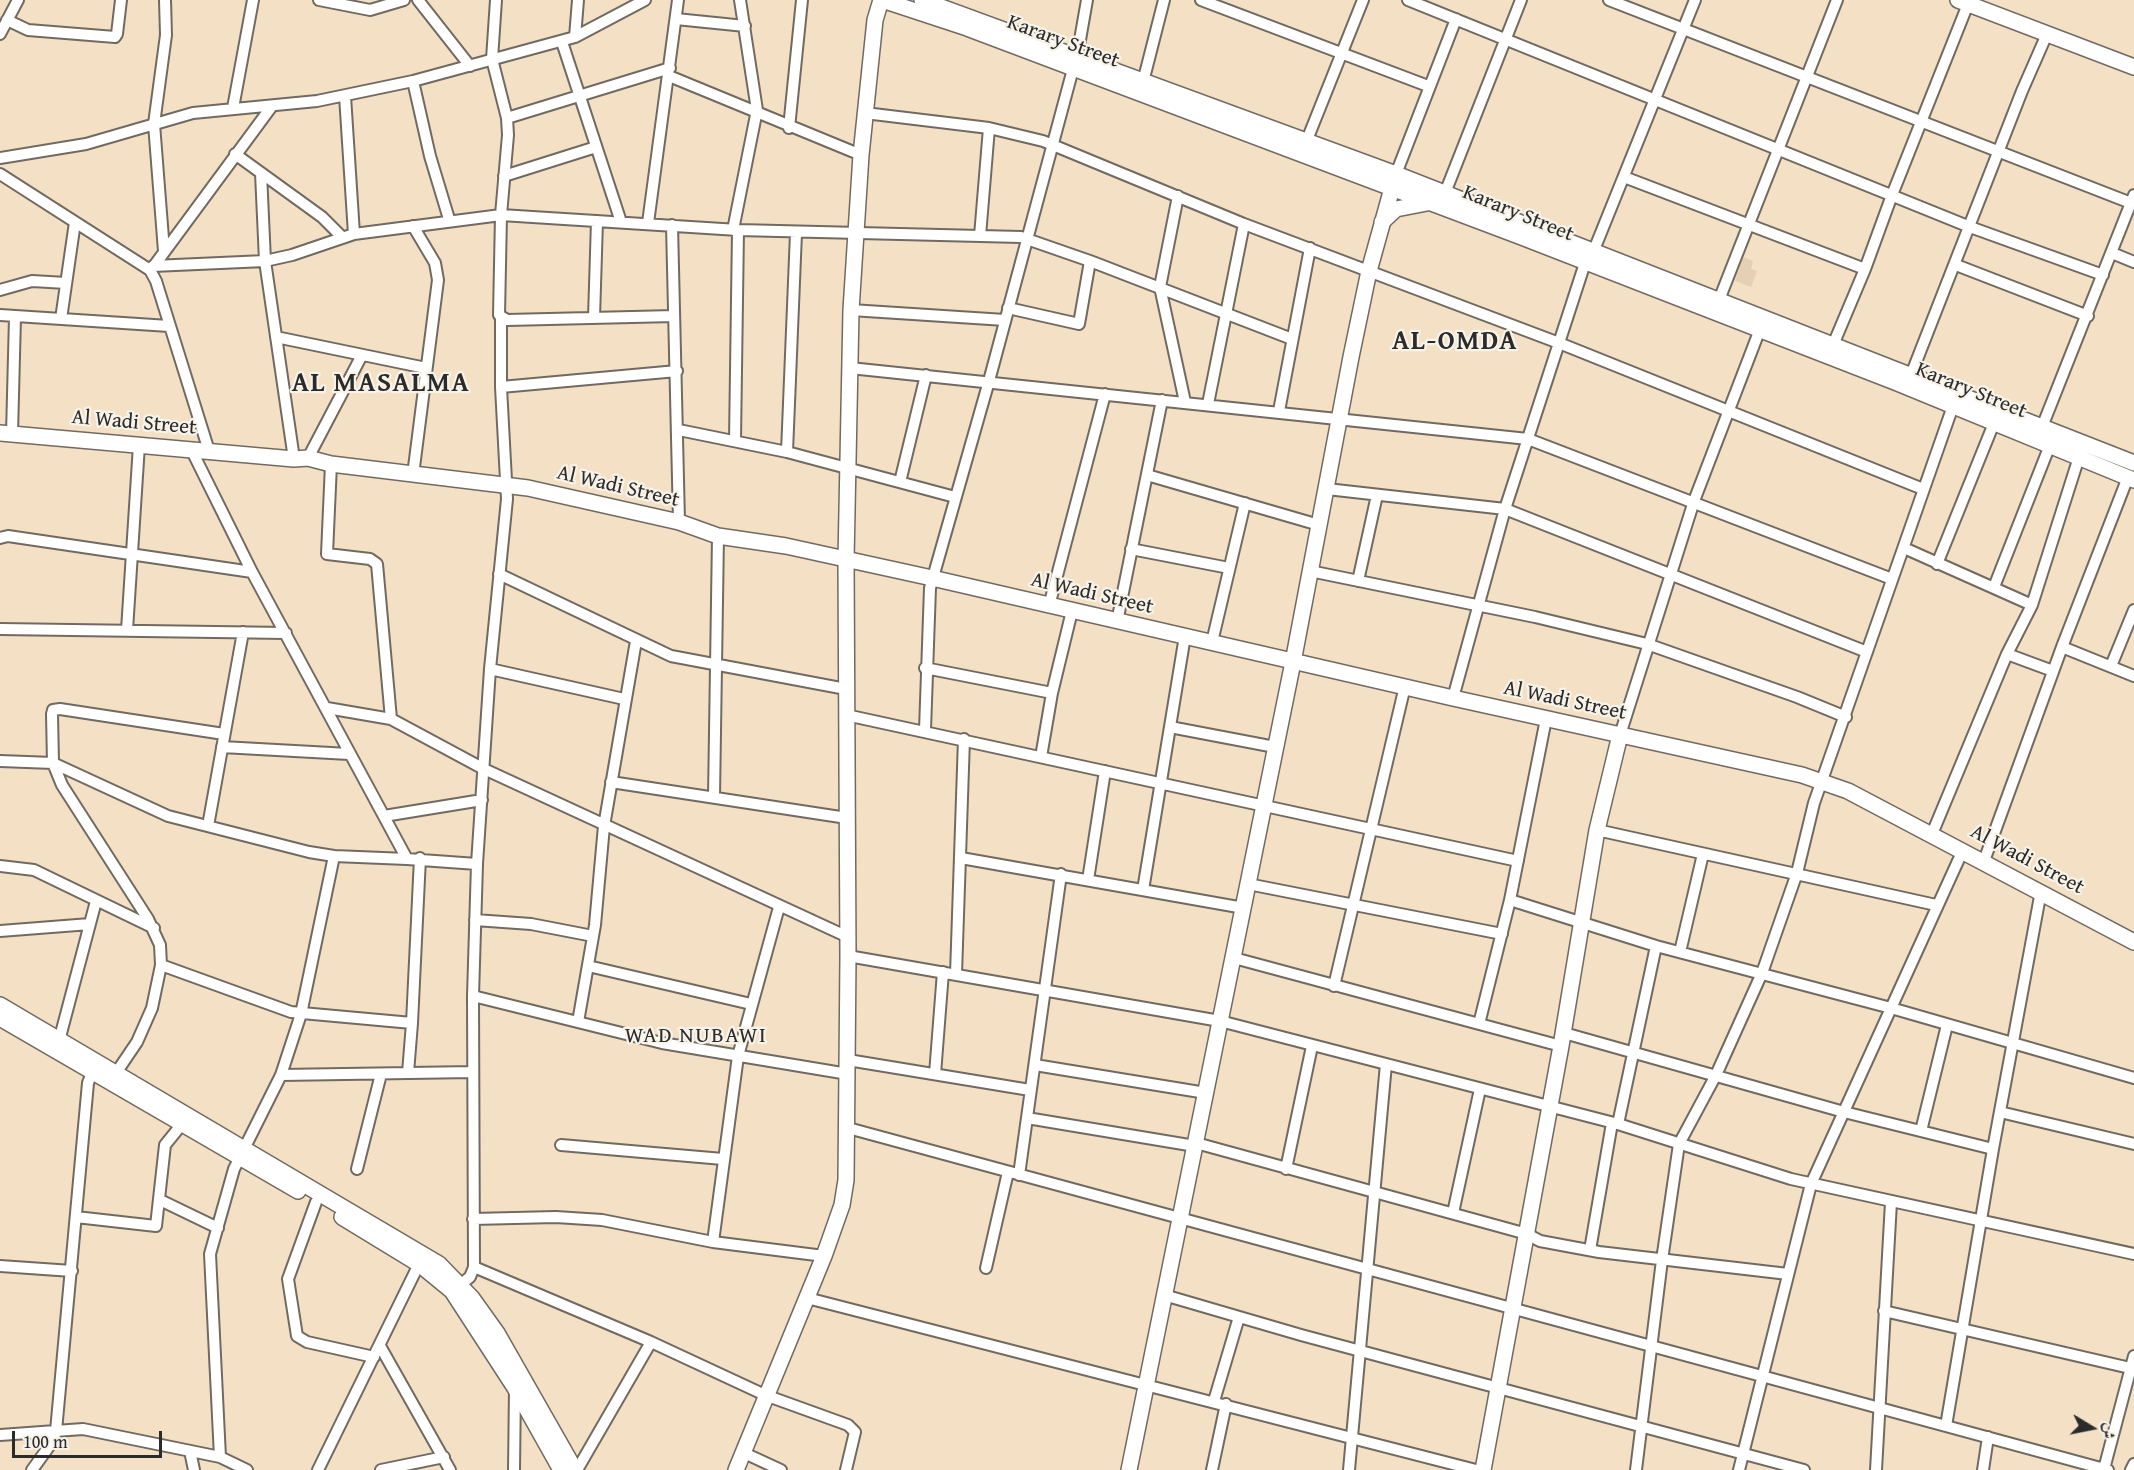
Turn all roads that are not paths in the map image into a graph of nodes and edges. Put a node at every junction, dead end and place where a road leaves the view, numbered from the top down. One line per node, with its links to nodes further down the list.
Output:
1 (18, 0): 28 (street)
2 (121, 0): 28 (street)
3 (165, 0): 55 (street)
4 (253, 0): 50 (street)
5 (319, 0): 6 (street)
6 (404, 0)
7 (418, 0): 39 (street)
8 (496, 0): 37 (street)
9 (578, 0): 33 (street)
10 (645, 0): 33 (street)
11 (678, 0): 26 (street)
12 (740, 0): 29 (street)
13 (802, 0): 56 (street)
14 (882, 0): 38 (main road, Karary Street); 52 (main road)
15 (922, 0): 38 (main road, Karary Street)
16 (1087, 0): 38 (street)
17 (1164, 0): 44 (street)
18 (1201, 0): 36 (street)
19 (1363, 0): 36 (street)
20 (1408, 0): 27 (street)
21 (1521, 0): 34 (street)
22 (1609, 0): 30 (street)
23 (1695, 0): 30 (street)
24 (1837, 0): 42 (street)
25 (1963, 2): 32 (main road); 54 (street)
26 (676, 19): 29 (street); 41 (street)
27 (1456, 19): 34 (street); 45 (street)
28 (7, 20): 31 (street)
29 (745, 26): 51 (street)
30 (1684, 28): 42 (street); 48 (street)
31 (0, 34)
32 (2047, 34): 40 (main road); 61 (street)
33 (575, 37): 35 (street)
34 (1505, 39): 48 (street); 71 (street)
35 (562, 42): 37 (street); 47 (street)
36 (1341, 52): 45 (street); 58 (street)
37 (492, 59): 39 (street); 53 (street)
38 (1075, 63): 44 (main road, Karary Street); 59 (street); 70 (main road, Karary Street)
39 (470, 66): 43 (street)
40 (2134, 67)
41 (670, 72): 47 (street); 51 (street); 83 (street)
42 (1808, 77): 54 (street); 62 (street)
43 (412, 81): 46 (street); 77 (street)
44 (1143, 82): 58 (main road, Karary Street)
45 (1428, 86): 70 (street)
46 (345, 96): 49 (street); 92 (street)
47 (580, 96): 53 (street); 60 (street)
48 (1654, 100): 62 (street); 69 (street)
49 (272, 106): 50 (street); 63 (street)
50 (234, 108): 55 (street)
51 (757, 110): 56 (street); 89 (street)
52 (865, 113): 57 (street); 64 (main road)
53 (507, 118): 68 (street)
54 (1922, 120): 61 (street); 72 (street)
55 (154, 124): 65 (street); 96 (street)
56 (789, 128): 64 (street)
57 (990, 128): 59 (street); 93 (street)
58 (1307, 141): 70 (main road, Karary Street)
59 (1053, 145): 73 (street); 94 (street)
60 (596, 147): 68 (street); 81 (street)
61 (1999, 150): 74 (street); 88 (street)
62 (1779, 151): 72 (street); 85 (street)
63 (235, 154): 66 (street); 96 (street)
64 (861, 155): 91 (main road)
65 (0, 158)
66 (261, 173): 92 (street); 99 (street)
67 (0, 174): 80 (street)
68 (504, 176): 76 (street)
69 (1624, 177): 85 (street); 98 (street)
70 (1394, 181): 71 (main road, Karary Street); 75 (main road, Karary Street); 82 (main road)
71 (1445, 193): 79 (main road, Karary Street)
72 (1892, 195): 88 (street); 104 (street)
73 (1178, 196): 84 (street); 108 (street)
74 (2133, 199): 97 (street)
75 (1431, 203): 79 (main road, Karary Street); 82 (main road)
76 (501, 215): 77 (street); 78 (street); 118 (street)
77 (449, 219): 87 (street)
78 (597, 221): 81 (street); 119 (street)
79 (1500, 221): 98 (main road, Karary Street)
80 (75, 222): 103 (street); 107 (street)
81 (621, 222): 83 (street)
82 (1382, 222): 105 (main road)
83 (648, 223): 86 (street)
84 (1244, 224): 95 (street); 114 (street)
85 (1750, 224): 104 (street); 110 (street)
86 (672, 225): 89 (street); 115 (street)
87 (413, 226): 92 (street); 129 (street)
88 (1970, 227): 102 (street); 106 (street)
89 (736, 230): 90 (street); 149 (street)
90 (796, 233): 91 (street); 154 (street)
91 (854, 234): 93 (street); 112 (main road)
92 (349, 236): 99 (street)
93 (980, 236): 94 (street)
94 (1027, 238): 100 (street); 111 (street)
95 (1310, 248): 105 (street); 125 (street)
96 (164, 251): 103 (street)
97 (2112, 253): 101 (street); 106 (street)
98 (1589, 257): 110 (main road, Karary Street); 122 (main road, Karary Street); 126 (street)
99 (265, 261): 103 (street); 124 (street)
100 (1090, 261): 108 (street); 111 (street)
101 (2134, 262)
102 (1956, 265): 116 (street); 133 (street)
103 (152, 268): 123 (street)
104 (1865, 269): 127 (street)
105 (1369, 271): 126 (street); 143 (main road)
106 (2103, 275): 116 (street)
107 (66, 283): 109 (street); 120 (street)
108 (1160, 287): 114 (street); 138 (street)
109 (0, 290)
110 (1719, 300): 122 (main road, Karary Street)
111 (1008, 308): 121 (street)
112 (851, 310): 121 (street); 130 (main road)
113 (0, 315): 117 (street)
114 (1225, 315): 125 (street); 139 (street)
115 (674, 316): 119 (street); 131 (street)
116 (2088, 316): 145 (street)
117 (15, 317): 120 (street); 147 (street)
118 (501, 318): 119 (street); 135 (street)
119 (594, 318)
120 (61, 319): 123 (street)
121 (1005, 320): 134 (street)
122 (1762, 325): 127 (main road, Karary Street); 140 (main road, Karary Street); 141 (street)
123 (169, 326): 153 (street)
124 (276, 337): 128 (street); 157 (street)
125 (1292, 339): 142 (street)
126 (1559, 343): 141 (street); 148 (street)
127 (1833, 345): 133 (main road, Karary Street)
128 (362, 355): 129 (street); 157 (street)
129 (426, 368): 160 (street)
130 (850, 368): 132 (street); 159 (main road)
131 (677, 371): 135 (street); 146 (street)
132 (926, 375): 134 (street); 163 (street)
133 (1911, 375): 145 (main road, Karary Street)
134 (989, 381): 136 (street); 168 (street)
135 (501, 387): 164 (street)
136 (1105, 394): 137 (street); 192 (street)
137 (1162, 400): 138 (street); 161 (street)
138 (1185, 402): 139 (street)
139 (1208, 404): 142 (street)
140 (1953, 406): 144 (main road, Karary Street); 166 (street)
141 (1728, 410): 166 (street); 169 (street)
142 (1279, 411): 143 (street)
143 (1341, 417): 148 (street); 165 (main road)
144 (1994, 423): 151 (main road, Karary Street); 180 (street)
145 (2042, 427): 156 (main road, Karary Street)
146 (679, 430): 149 (street); 172 (street)
147 (6, 433): 150 (main road, Al Wadi Street)
148 (1528, 439): 169 (street); 171 (street)
149 (735, 440): 154 (street)
150 (139, 445): 152 (main road, Al Wadi Street); 178 (street)
151 (2049, 445): 155 (main road, Karary Street); 189 (street)
152 (191, 449): 153 (main road, Al Wadi Street); 183 (street)
153 (209, 451): 157 (main road, Al Wadi Street)
154 (787, 452): 159 (street)
155 (2079, 457): 162 (main road, Karary Street); 190 (street)
156 (2133, 458)
157 (301, 459): 158 (main road, Al Wadi Street)
158 (331, 464): 160 (main road, Al Wadi Street); 222 (street)
159 (848, 468): 163 (street); 179 (main road)
160 (413, 474): 164 (main road, Al Wadi Street)
161 (1147, 475): 170 (street); 177 (street)
162 (2131, 478): 204 (street)
163 (900, 482): 168 (street)
164 (507, 485): 172 (main road, Al Wadi Street); 185 (street)
165 (1327, 489): 167 (street); 173 (main road)
166 (1923, 489): 176 (street)
167 (1377, 495): 171 (street); 188 (street)
168 (955, 497): 186 (street)
169 (1694, 501): 184 (street); 187 (street)
170 (1245, 503): 173 (street); 181 (street)
171 (1505, 509): 184 (street); 191 (street)
172 (679, 522): 174 (main road, Al Wadi Street)
173 (1319, 525): 182 (main road)
174 (718, 536): 179 (main road, Al Wadi Street); 207 (street)
175 (0, 538): 178 (street)
176 (1904, 548): 180 (street); 187 (street)
177 (1131, 549): 181 (street); 195 (street)
178 (132, 554): 183 (street); 197 (street)
179 (846, 560): 186 (main road, Al Wadi Street); 215 (main road)
180 (1937, 564): 189 (street)
181 (1229, 568): 202 (street)
182 (1310, 570): 188 (street); 208 (main road)
183 (252, 572): 199 (street)
184 (1670, 573): 203 (street); 205 (street)
185 (499, 574): 201 (street); 211 (street)
186 (932, 578): 192 (main road, Al Wadi Street); 210 (street)
187 (1892, 579): 205 (street)
188 (1358, 580): 191 (street)
189 (1994, 587): 190 (street)
190 (2032, 604): 206 (street)
191 (1477, 605): 203 (street); 217 (street)
192 (1049, 606): 194 (main road, Al Wadi Street)
193 (2134, 610): 209 (street)
194 (1072, 611): 195 (main road, Al Wadi Street); 216 (street)
195 (1117, 622): 200 (main road, Al Wadi Street)
196 (0, 629): 197 (street)
197 (128, 630): 198 (street)
198 (243, 632): 199 (street); 226 (street)
199 (286, 633): 219 (street)
200 (1185, 636): 202 (main road, Al Wadi Street); 224 (street)
201 (636, 641): 207 (street); 218 (street)
202 (1212, 642): 208 (main road, Al Wadi Street)
203 (1647, 644): 221 (street); 227 (street)
204 (2062, 647): 209 (street); 212 (street)
205 (1867, 652): 221 (street)
206 (2007, 654): 212 (street); 249 (street)
207 (714, 662): 215 (street); 240 (street)
208 (1293, 662): 214 (main road, Al Wadi Street); 230 (main road)
209 (2111, 666): 213 (street)
210 (925, 668): 216 (street); 225 (street)
211 (490, 669): 218 (street); 235 (street)
212 (2053, 671): 257 (street)
213 (2134, 675)
214 (1406, 686): 217 (main road, Al Wadi Street); 247 (street)
215 (846, 689): 220 (main road)
216 (1052, 693): 232 (street)
217 (1452, 698): 223 (main road, Al Wadi Street)
218 (624, 699): 238 (street)
219 (327, 708): 222 (street); 231 (street)
220 (846, 715): 225 (street); 244 (main road)
221 (1846, 717): 237 (street)
222 (391, 719): 235 (street)
223 (1546, 719): 227 (main road, Al Wadi Street); 256 (street)
224 (1170, 727): 230 (street); 239 (street)
225 (925, 730): 228 (street)
226 (224, 734): 229 (street); 234 (street)
227 (1620, 735): 237 (main road, Al Wadi Street); 248 (main road)
228 (964, 739): 232 (street); 254 (street)
229 (222, 747): 231 (street); 245 (street)
230 (1275, 747): 242 (main road)
231 (349, 754): 243 (street)
232 (1041, 757): 236 (street)
233 (0, 761): 234 (street)
234 (53, 763): 245 (street); 275 (street)
235 (484, 769): 241 (street); 246 (street)
236 (1105, 771): 239 (street); 262 (street)
237 (1823, 781): 249 (main road, Al Wadi Street); 260 (street)
238 (611, 782): 240 (street); 246 (street)
239 (1160, 784): 242 (street); 264 (street)
240 (714, 797): 244 (street)
241 (482, 800): 243 (street); 258 (street)
242 (1262, 808): 247 (street); 263 (main road)
243 (384, 816): 255 (street)
244 (847, 818): 279 (main road)
245 (208, 826): 252 (street)
246 (604, 826): 270 (street); 278 (street)
247 (1370, 829): 256 (street); 268 (street)
248 (1597, 830): 251 (street); 273 (main road)
249 (1932, 834): 250 (main road, Al Wadi Street)
250 (1963, 850): 257 (main road, Al Wadi Street); 269 (street)
251 (1702, 854): 260 (street); 282 (street)
252 (334, 856): 255 (street); 296 (street)
253 (420, 858): 255 (street); 258 (street); 300 (street)
254 (961, 858): 261 (street); 289 (street)
255 (407, 859)
256 (1518, 861): 266 (street)
257 (1984, 861): 265 (main road, Al Wadi Street)
258 (477, 864): 272 (street)
259 (0, 866): 267 (street)
260 (1797, 873): 269 (street); 288 (street)
261 (1061, 874): 262 (street); 291 (street)
262 (1088, 880): 264 (street)
263 (1248, 884): 268 (street); 271 (main road)
264 (1143, 890): 271 (street)
265 (2041, 891): 280 (main road, Al Wadi Street); 305 (street)
266 (1510, 900): 273 (street); 277 (street)
267 (96, 901): 274 (street); 275 (street)
268 (1353, 905): 277 (street); 290 (street)
269 (1936, 905): 295 (street)
270 (779, 907): 279 (street); 293 (street)
271 (1244, 908): 284 (main road)
272 (475, 920): 278 (street); 292 (street)
273 (1582, 923): 281 (street); 303 (main road)
274 (90, 924): 276 (street); 304 (street)
275 (154, 928): 285 (street)
276 (0, 931)
277 (1502, 934): 301 (street)
278 (593, 936): 286 (street)
279 (848, 937): 283 (main road)
280 (2134, 942)
281 (1656, 946): 282 (street); 307 (street)
282 (1680, 952): 288 (street)
283 (848, 956): 287 (street); 312 (main road)
284 (1234, 958): 290 (street); 298 (main road)
285 (161, 965): 296 (street); 314 (street)
286 (588, 966): 293 (street); 299 (street)
287 (943, 972): 289 (street); 318 (street)
288 (1762, 973): 295 (street); 319 (street)
289 (956, 974): 291 (street)
290 (1334, 986): 301 (street)
291 (1046, 992): 298 (street); 310 (street)
292 (473, 996): 299 (street); 313 (street)
293 (751, 1004): 308 (street)
294 (0, 1005): 304 (main road)
295 (1892, 1008): 302 (street); 325 (street)
296 (301, 1014): 300 (street); 316 (street)
297 (0, 1018): 311 (main road)
298 (1220, 1021): 306 (street); 323 (main road)
299 (578, 1022): 308 (street)
300 (412, 1023): 315 (street)
301 (1479, 1024): 303 (street)
302 (1947, 1025): 305 (street); 331 (street)
303 (1562, 1039): 307 (street); 324 (main road)
304 (59, 1041): 311 (main road)
305 (2012, 1044): 320 (street); 326 (street)
306 (1312, 1046): 309 (street); 340 (street)
307 (1634, 1052): 319 (street); 328 (street)
308 (738, 1056): 312 (street); 338 (street)
309 (1386, 1064): 321 (street); 343 (street)
310 (1035, 1065): 322 (street); 323 (street)
311 (94, 1066): 314 (main road); 329 (main road); 348 (street)
312 (848, 1067): 318 (street); 330 (main road)
313 (473, 1072): 315 (street); 349 (street)
314 (116, 1073): 337 (main road)
315 (408, 1073): 317 (street)
316 (281, 1074): 317 (street); 337 (street)
317 (381, 1074): 339 (street)
318 (935, 1074): 322 (street)
319 (1716, 1075): 325 (street); 332 (street)
320 (2134, 1078)
321 (1480, 1089): 324 (street); 347 (street)
322 (1030, 1090): 327 (street)
323 (1206, 1093): 334 (main road)
324 (1550, 1106): 328 (street); 353 (main road)
325 (1844, 1112): 331 (street); 342 (street)
326 (2000, 1112): 333 (street); 336 (street)
327 (1027, 1118): 334 (street); 341 (street)
328 (1615, 1123): 332 (street); 355 (street)
329 (182, 1124): 337 (main road); 344 (street)
330 (848, 1128): 341 (street); 357 (main road)
331 (1921, 1131): 336 (street)
332 (1679, 1144): 342 (street); 358 (street)
333 (2134, 1144)
334 (1195, 1145): 340 (street); 351 (main road)
335 (561, 1146): 338 (street)
336 (1993, 1149): 350 (street)
337 (242, 1152): 345 (main road); 352 (street); 366 (main road)
338 (723, 1159): 354 (street)
339 (357, 1169)
340 (1286, 1169): 343 (street)
341 (1014, 1174): 351 (street); 362 (street)
342 (1811, 1184): 346 (street); 365 (street)
343 (1374, 1191): 347 (street); 363 (street)
344 (159, 1200): 348 (street); 352 (street)
345 (316, 1202): 359 (main road); 378 (street)
346 (1891, 1202): 350 (street); 370 (street)
347 (1453, 1213): 353 (street)
348 (76, 1217): 364 (street)
349 (473, 1219): 354 (street); 361 (street)
350 (1981, 1219): 356 (street); 372 (street)
351 (1180, 1220): 363 (street); 367 (main road)
352 (218, 1228): 397 (street)
353 (1527, 1234): 355 (street); 369 (main road)
354 (713, 1242): 357 (street)
355 (1590, 1250): 358 (street)
356 (2134, 1254)
357 (824, 1256): 368 (main road)
358 (1662, 1260): 365 (street); 375 (street)
359 (418, 1264): 366 (main road); 374 (street)
360 (0, 1266): 364 (street)
361 (474, 1267): 366 (street); 373 (street)
362 (986, 1268)
363 (1366, 1270): 369 (street); 376 (street)
364 (72, 1272): 390 (street)
365 (1788, 1274): 380 (street)
366 (456, 1288): 383 (main road); 410 (main road)
367 (1164, 1295): 371 (street); 381 (main road)
368 (807, 1298): 381 (street); 384 (main road)
369 (1513, 1307): 375 (street); 382 (main road)
370 (1884, 1311): 372 (street); 387 (street)
371 (1239, 1317): 376 (street); 385 (street)
372 (1964, 1329): 379 (street); 389 (street)
373 (651, 1342): 384 (street); 410 (street)
374 (380, 1346): 378 (street); 398 (street)
375 (1651, 1346): 380 (street); 388 (street)
376 (1359, 1350): 382 (street); 392 (street)
377 (2134, 1356): 379 (street)
378 (374, 1357): 405 (street)
379 (2132, 1369): 401 (street)
380 (1762, 1376): 387 (street); 396 (street)
381 (1146, 1386): 385 (street); 414 (main road)
382 (1499, 1387): 388 (street); 418 (main road)
383 (515, 1388): 408 (street); 409 (main road)
384 (765, 1395): 395 (main road); 413 (street)
385 (1214, 1401): 386 (street)
386 (1226, 1404): 392 (street); 415 (street)
387 (1878, 1408): 389 (street); 422 (street)
388 (1641, 1426): 396 (street); 419 (street)
389 (1946, 1426): 393 (street)
390 (56, 1431): 391 (street); 394 (street); 402 (street)
391 (0, 1435)
392 (1352, 1437): 416 (street); 417 (street)
393 (1988, 1437): 400 (street); 423 (street)
394 (190, 1451): 397 (street); 403 (street)
395 (742, 1452): 411 (main road); 412 (street)
396 (1743, 1454): 420 (street); 421 (street)
397 (220, 1457): 404 (street)
398 (444, 1457): 406 (street); 407 (street)
399 (2134, 1464): 424 (street)
400 (2068, 1465): 401 (street)
401 (2106, 1469)
402 (32, 1470)
403 (194, 1470)
404 (247, 1470)
405 (318, 1470)
406 (381, 1470)
407 (450, 1470)
408 (514, 1470)
409 (561, 1470)
410 (576, 1470)
411 (736, 1470)
412 (781, 1470)
413 (846, 1470)
414 (1129, 1470)
415 (1212, 1470)
416 (1349, 1470)
417 (1476, 1470)
418 (1484, 1470)
419 (1636, 1470)
420 (1739, 1470)
421 (1804, 1470)
422 (1876, 1470)
423 (1983, 1470)
424 (2131, 1470)

